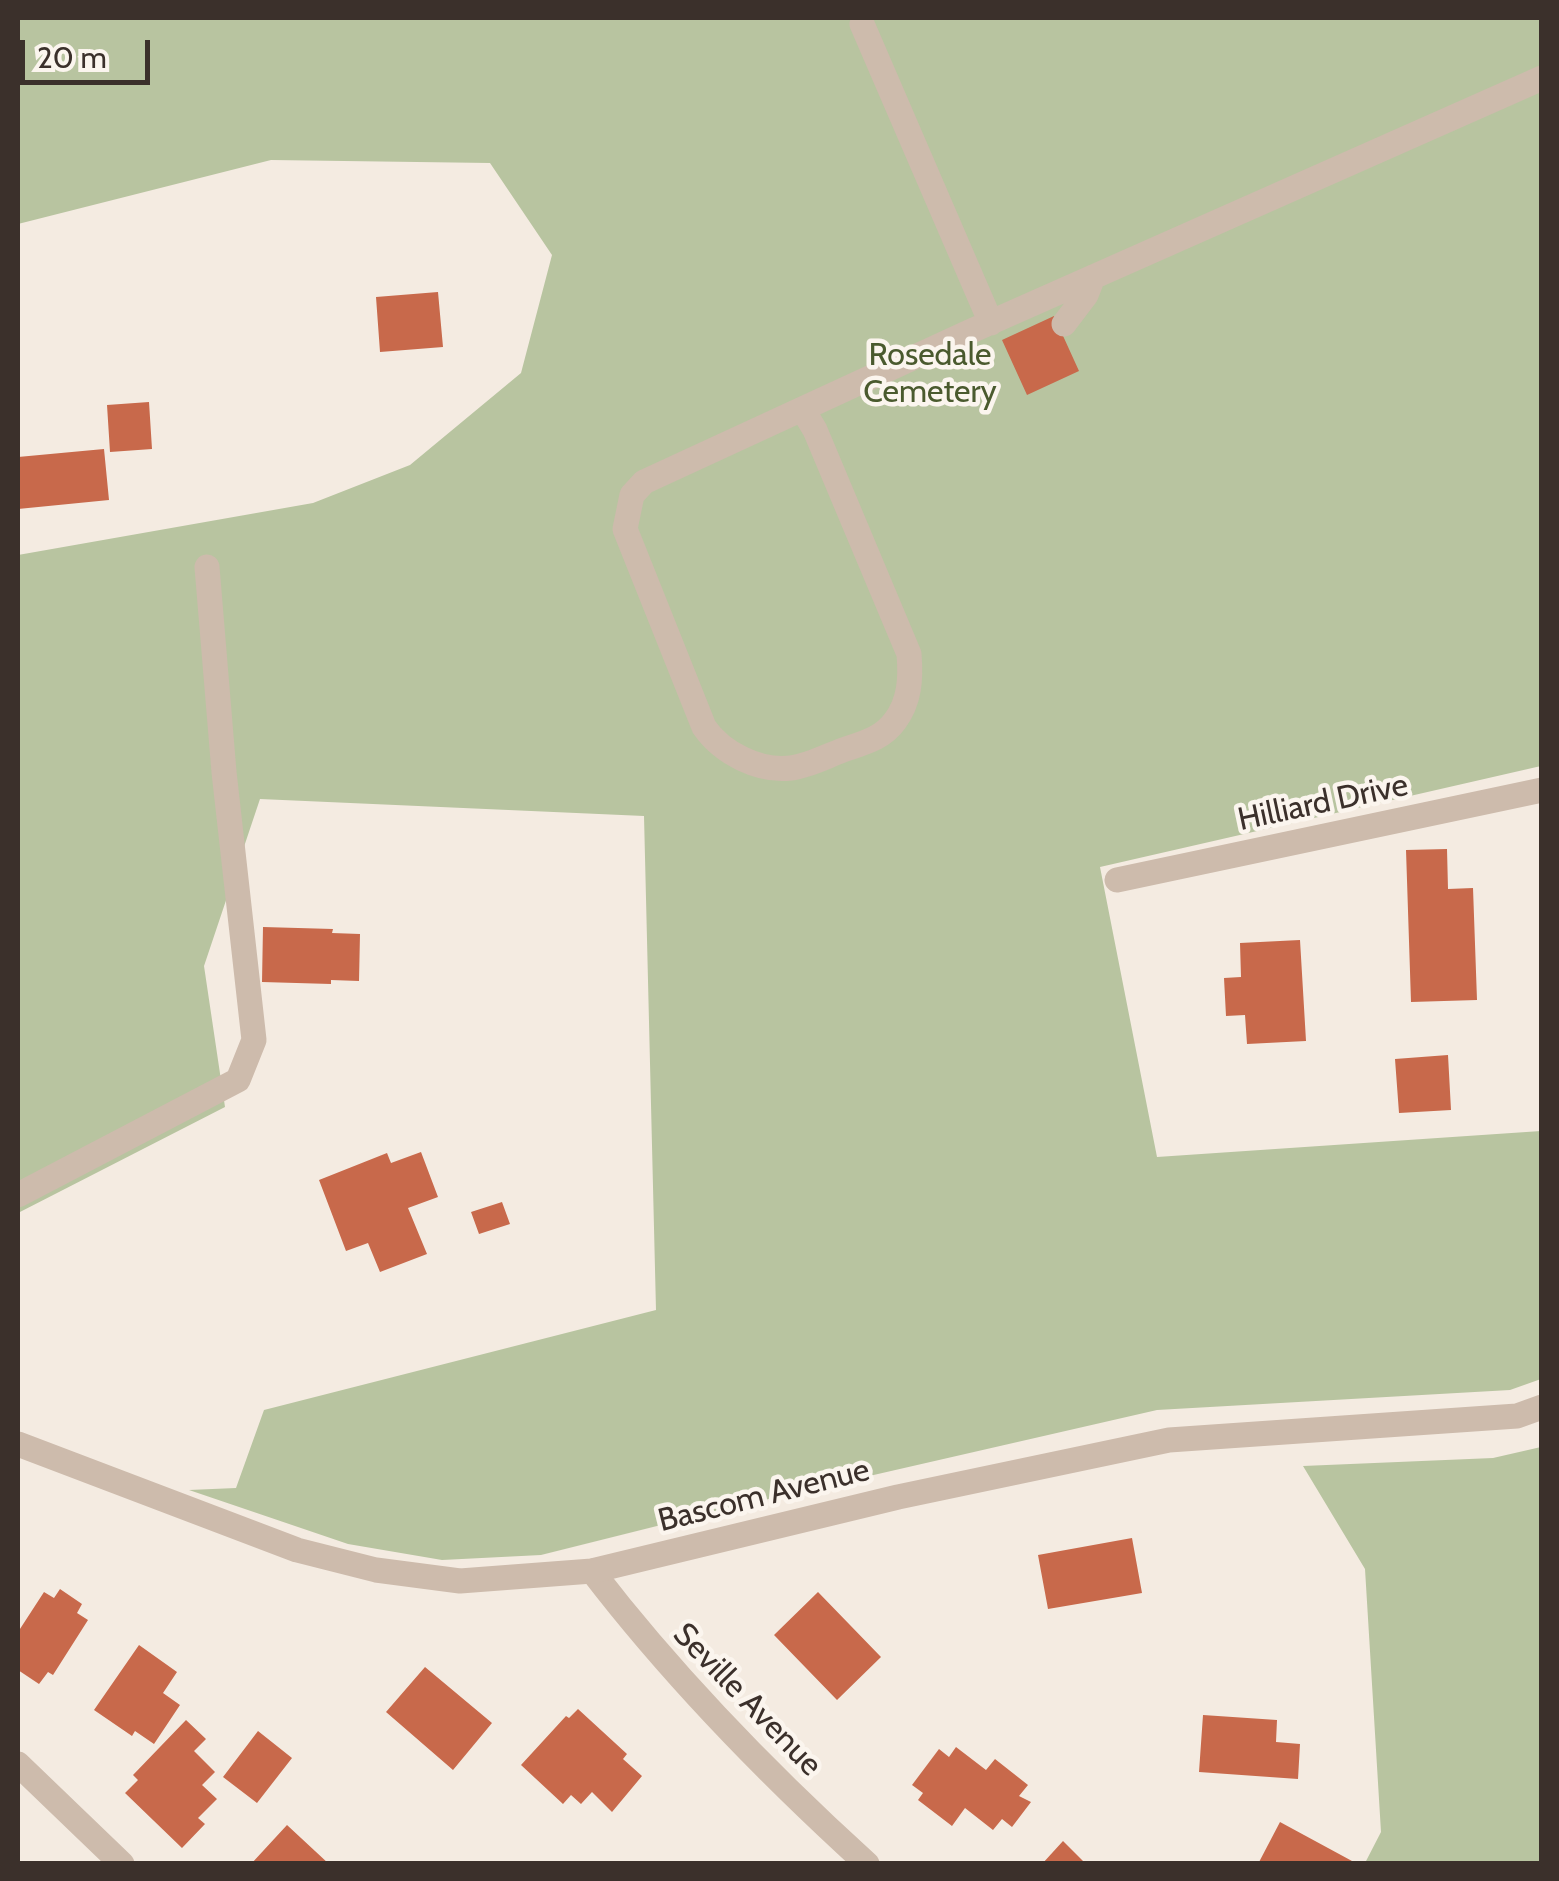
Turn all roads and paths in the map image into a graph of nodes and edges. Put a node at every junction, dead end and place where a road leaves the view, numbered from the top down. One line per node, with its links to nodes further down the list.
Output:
1 (862, 24): 4 (street)
2 (1542, 78): 3 (street)
3 (1093, 277): 4 (street); 5 (street)
4 (992, 323): 6 (street)
5 (1064, 324)
6 (803, 410): 6 (street)
7 (207, 568): 10 (street)
8 (1542, 790): 9 (street, Hilliard Drive)
9 (1118, 880)
10 (18, 1195)
11 (1542, 1407): 13 (street, Bascom Avenue)
12 (18, 1444): 13 (street, Bascom Avenue)
13 (592, 1571): 16 (street, Seville Avenue)
14 (18, 1764): 15 (street)
15 (122, 1864)
16 (866, 1864)

